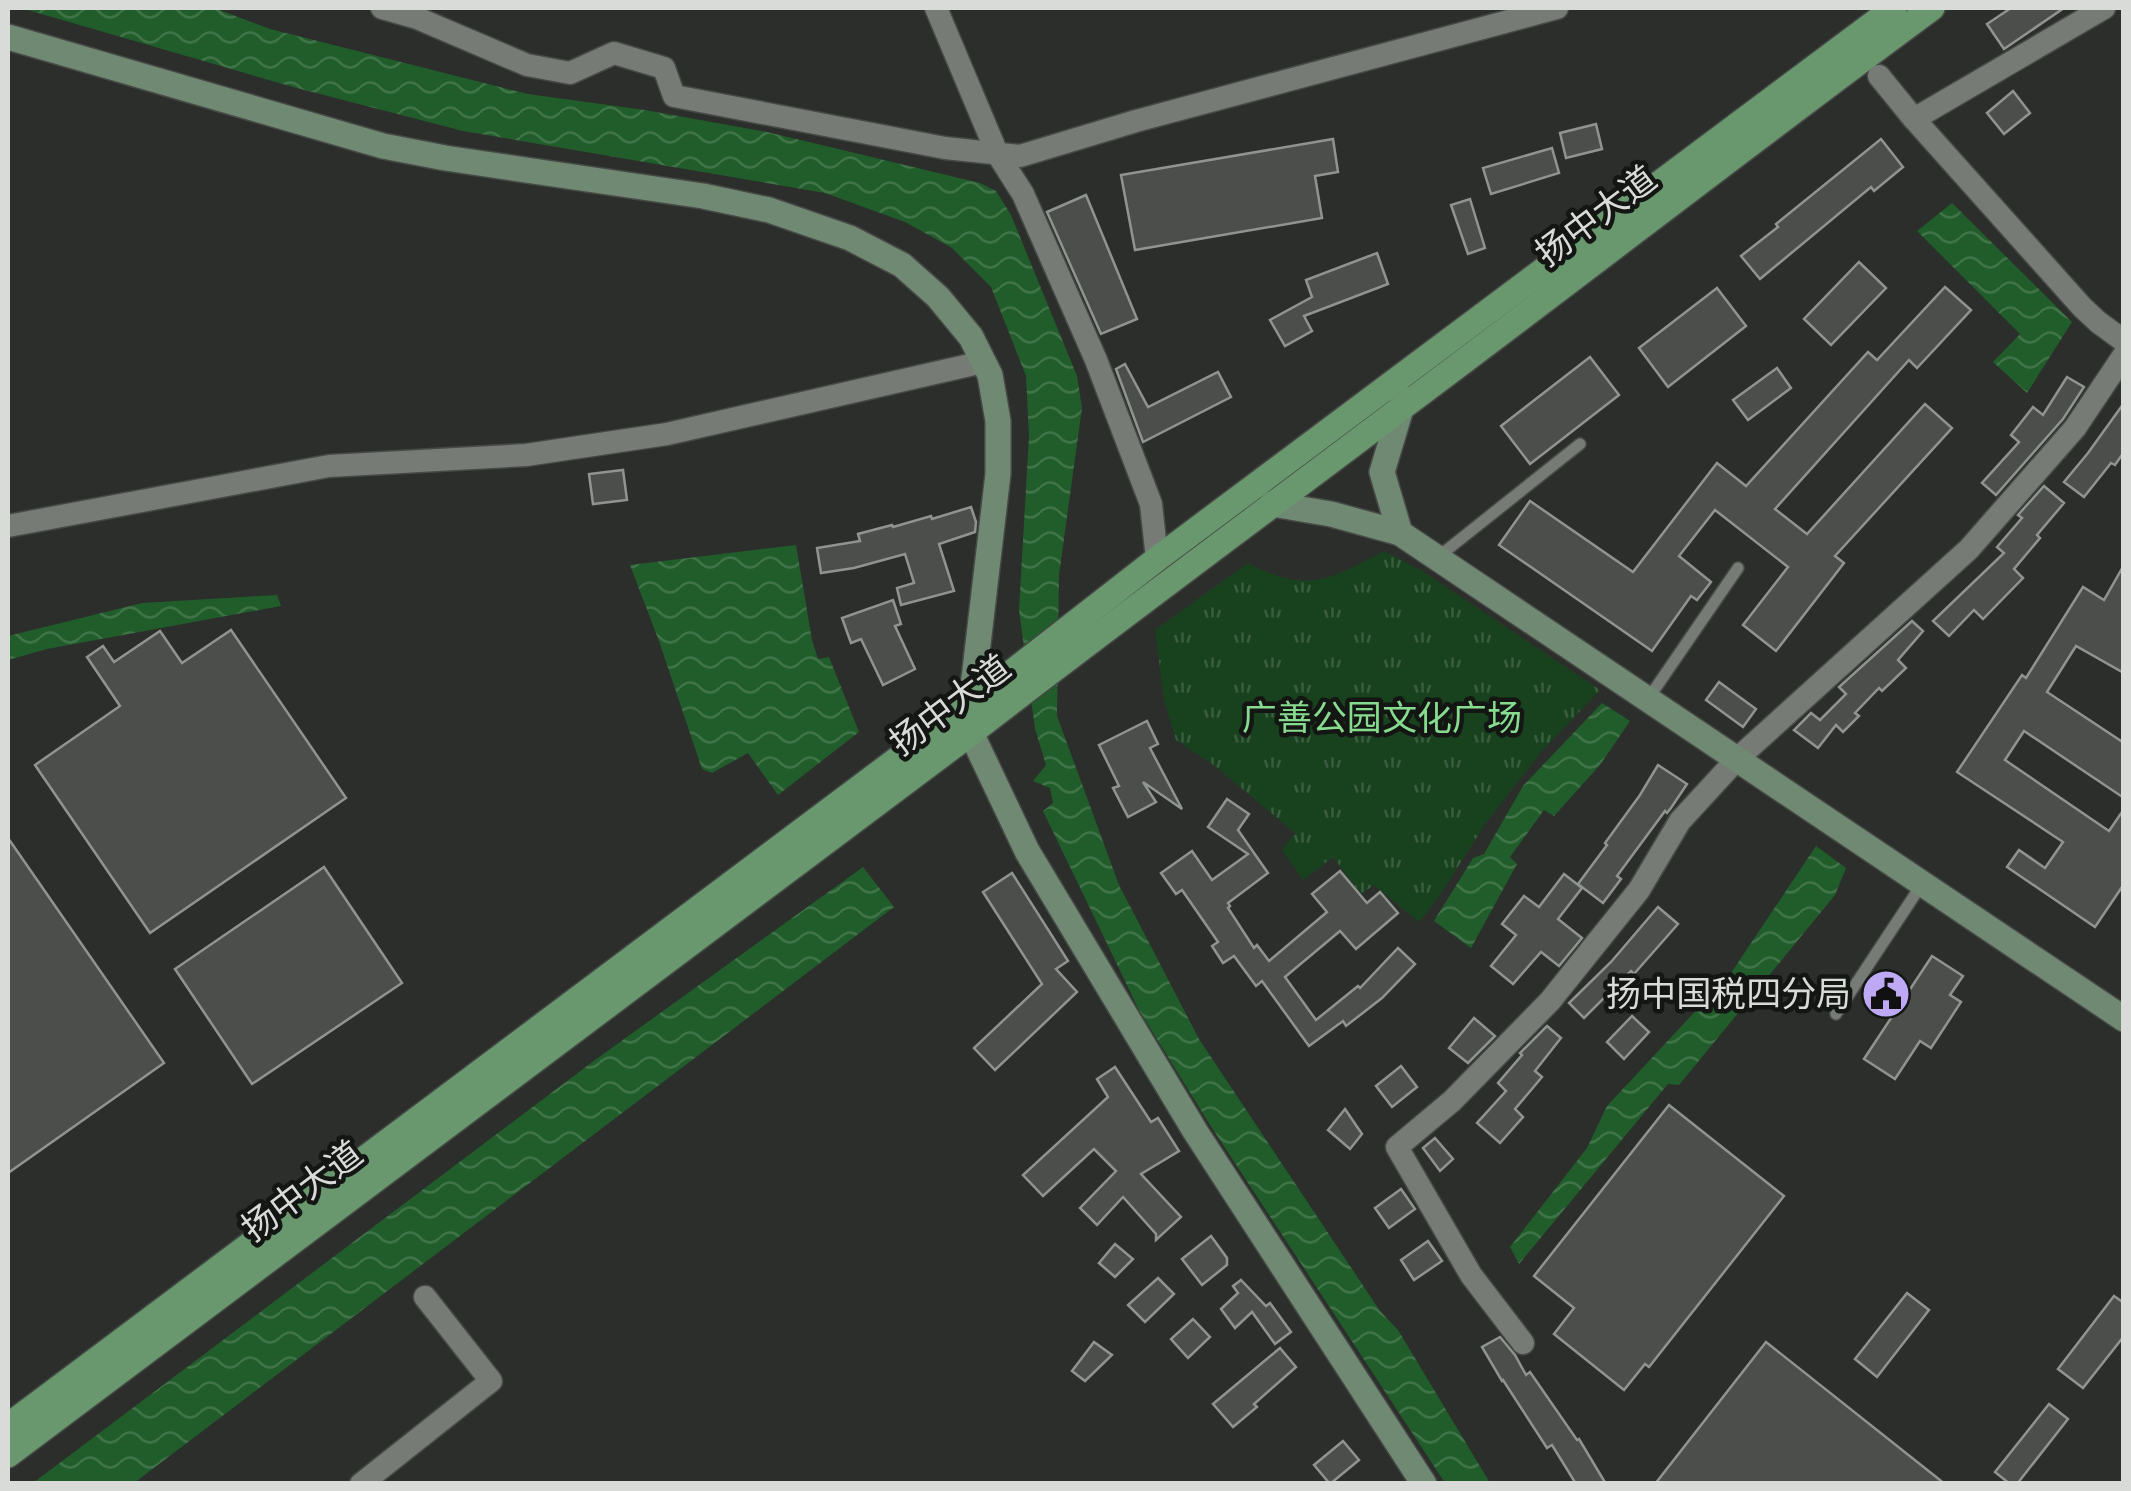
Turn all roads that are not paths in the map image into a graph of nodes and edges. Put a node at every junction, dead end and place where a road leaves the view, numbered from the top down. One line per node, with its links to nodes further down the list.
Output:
1 (382, 8): 10 (street)
2 (936, 8): 10 (street)
3 (1558, 8): 10 (street)
4 (1894, 8): 14 (main road, 扬中大道)
5 (1932, 8): 15 (main road, 扬中大道)
6 (2104, 8): 9 (street)
7 (8, 38): 13 (street)
8 (1879, 76): 9 (street)
9 (1914, 119): 11 (street)
10 (996, 152): 22 (street)
11 (2124, 340)
12 (2124, 356): 26 (street)
13 (984, 362): 18 (street); 24 (street)
14 (1414, 368): 15 (street); 22 (main road, 扬中大道)
15 (1401, 409): 17 (main road, 扬中大道); 19 (street)
16 (1580, 444): 20 (lane)
17 (1272, 504): 19 (street); 22 (main road, 扬中大道)
18 (8, 526)
19 (1400, 533): 20 (street)
20 (1438, 558): 23 (street)
21 (1738, 568): 23 (lane)
22 (1164, 569): 24 (main road, 扬中大道); 25 (main road, 扬中大道)
23 (1648, 699): 26 (street)
24 (970, 704): 25 (street); 32 (main road, 扬中大道)
25 (971, 734): 33 (main road, 扬中大道); 35 (street)
26 (1737, 759): 27 (street); 31 (street)
27 (1922, 884): 28 (lane); 29 (street)
28 (1836, 1014)
29 (2124, 1019)
30 (425, 1297): 34 (street)
31 (1523, 1342)
32 (8, 1426)
33 (8, 1455)
34 (361, 1484)
35 (1424, 1484)

